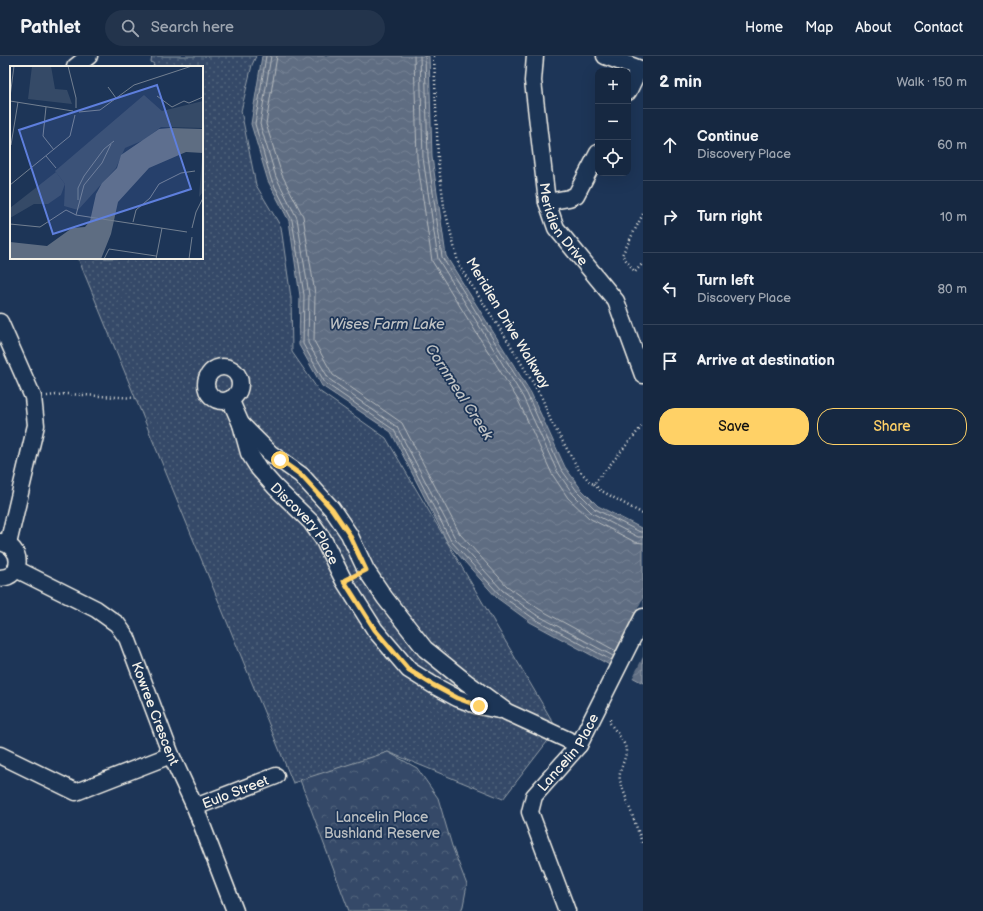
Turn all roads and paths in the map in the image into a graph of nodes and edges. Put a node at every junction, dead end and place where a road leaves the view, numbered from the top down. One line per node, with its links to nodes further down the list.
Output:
1 (88, 56): 5 (street)
2 (434, 56): 19 (path, Meridien Drive Walkway)
3 (535, 56): 9 (street, Meridien Drive)
4 (605, 56): 6 (street)
5 (76, 66)
6 (641, 70): 7 (street)
7 (631, 87)
8 (595, 159): 9 (street)
9 (547, 202): 13 (street, Meridien Drive)
10 (643, 214): 11 (path)
11 (643, 264)
12 (0, 322): 14 (street)
13 (643, 375)
14 (33, 397): 15 (path); 21 (street)
15 (135, 398)
16 (230, 399): 17 (street, Discovery Place)
17 (241, 424): 23 (street, Discovery Place); 25 (street, Discovery Place)
18 (643, 425): 19 (path)
19 (594, 484): 20 (path, Meridien Drive Walkway)
20 (643, 514)
21 (4, 543): 22 (street)
22 (16, 569): 24 (street); 31 (street, Kowree Crescent)
23 (366, 570): 25 (street); 27 (street, Discovery Place)
24 (0, 578)
25 (344, 581): 27 (street, Discovery Place)
26 (643, 617): 29 (street, Lancelin Place)
27 (507, 712): 29 (street, Discovery Place)
28 (610, 718): 34 (path)
29 (578, 745): 36 (street, Lancelin Place)
30 (0, 755): 31 (street)
31 (171, 755): 33 (street, Kowree Crescent)
32 (276, 776): 33 (street, Eulo Street)
33 (195, 807): 35 (street, Kowree Crescent)
34 (643, 845)
35 (235, 911)
36 (567, 911)

